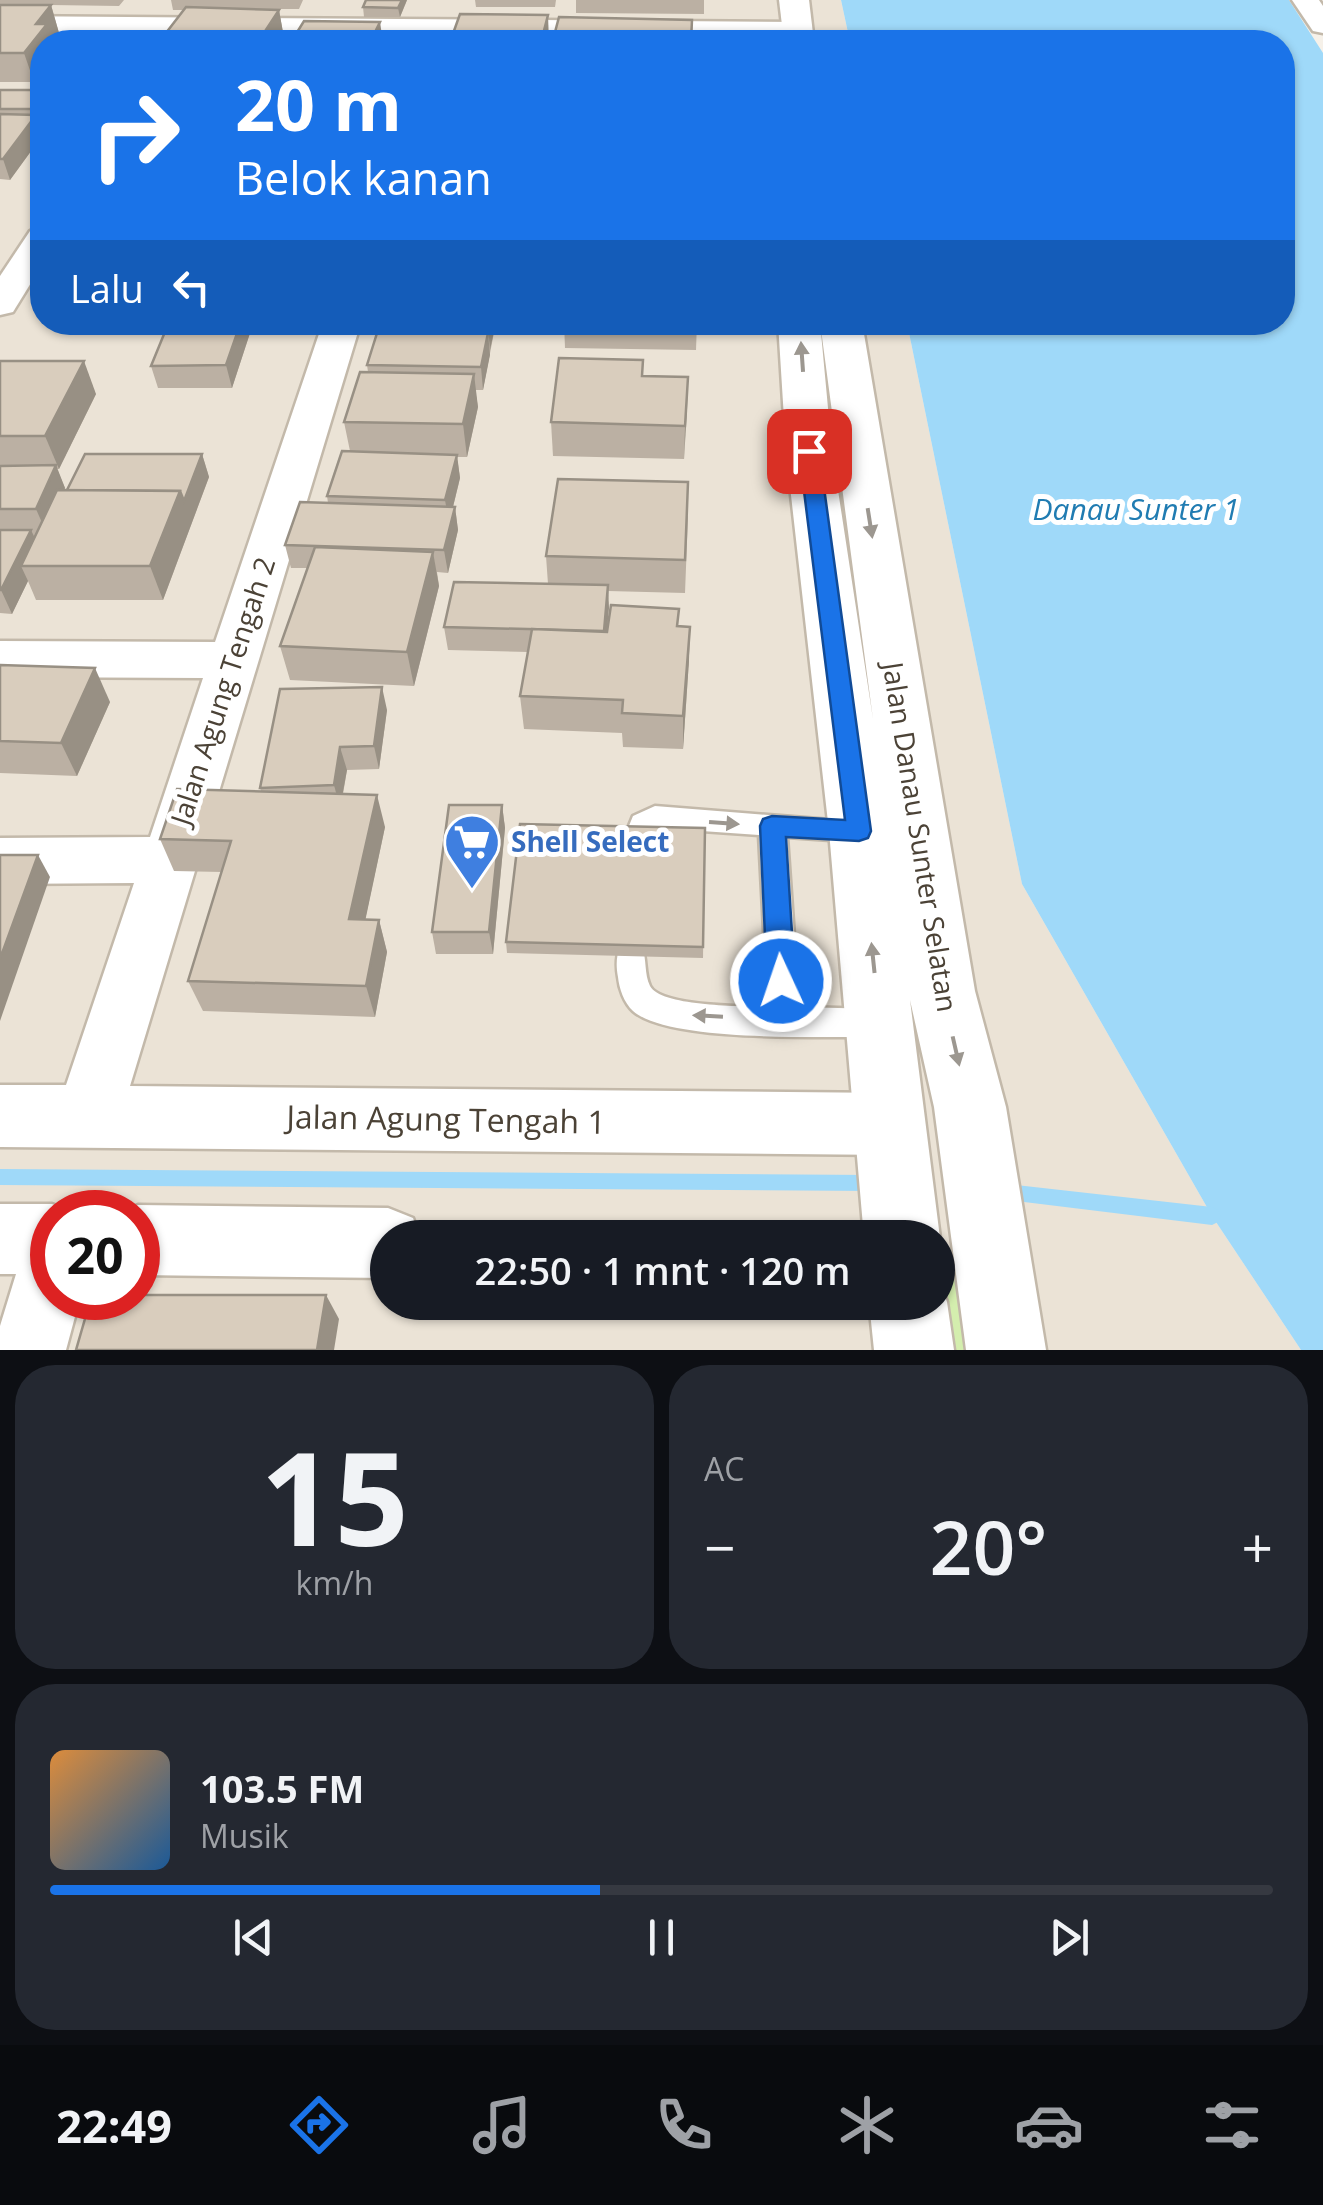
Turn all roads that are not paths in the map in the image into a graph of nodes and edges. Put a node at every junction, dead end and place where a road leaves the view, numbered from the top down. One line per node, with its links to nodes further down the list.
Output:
1 (1305, 0): 6 (street)
2 (438, 23): 4 (street); 8 (street)
3 (0, 24): 7 (street)
4 (762, 24): 5 (street)
5 (797, 24)
6 (1323, 25)
7 (105, 30)
8 (271, 30)
9 (30, 257): 10 (street)
10 (0, 304)
11 (338, 335): 15 (street, Jalan Agung Tengah 2)
12 (801, 335): 17 (street, Jalan Danau Sunter Selatan, one-way to 12)
13 (843, 335): 35 (street, Jalan Danau Sunter Selatan, one-way to 35)
14 (0, 659): 15 (street)
15 (232, 660): 19 (street, Jalan Agung Tengah 2)
16 (772, 826): 17 (lane); 18 (lane, one-way to 16); 22 (lane)
17 (859, 831): 23 (street, Jalan Danau Sunter Selatan, one-way to 17)
18 (638, 838)
19 (170, 860): 20 (street); 25 (street, Jalan Agung Tengah 2)
20 (0, 861)
21 (631, 956): 22 (lane, one-way to 21)
22 (784, 1020): 23 (lane)
23 (880, 1024): 26 (street, Jalan Danau Sunter Selatan)
24 (0, 1116): 25 (street, Jalan Agung Tengah 1)
25 (88, 1116): 26 (street, Jalan Agung Tengah 1)
26 (898, 1182)
27 (0, 1239): 28 (street)
28 (30, 1239)
29 (160, 1240): 30 (street)
30 (370, 1243)
31 (38, 1320): 33 (street)
32 (910, 1320): 34 (street)
33 (29, 1350)
34 (914, 1350)
35 (1006, 1350)

